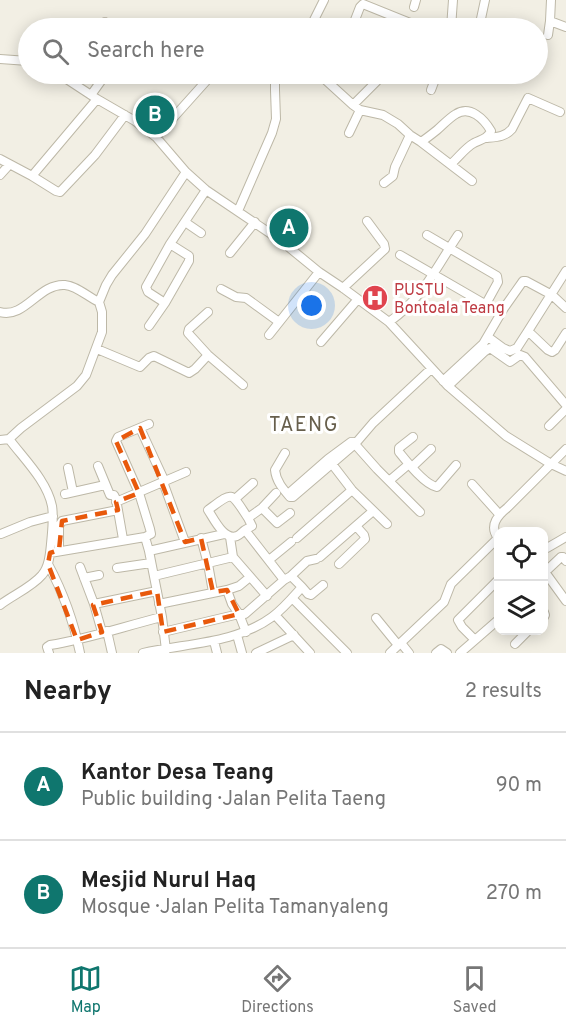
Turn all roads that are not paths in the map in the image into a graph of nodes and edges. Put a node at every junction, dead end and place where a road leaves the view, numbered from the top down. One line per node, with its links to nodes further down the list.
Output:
1 (324, 0): 5 (street)
2 (453, 0): 8 (street)
3 (485, 0): 9 (street)
4 (551, 0): 10 (street)
5 (315, 18)
6 (356, 18): 7 (street)
7 (398, 18)
8 (452, 18)
9 (481, 18)
10 (550, 21): 11 (street); 12 (street)
11 (566, 27)
12 (548, 35)
13 (0, 59): 14 (street)
14 (18, 61)
15 (75, 84): 23 (street)
16 (101, 84): 23 (street)
17 (204, 84): 29 (street)
18 (275, 84): 41 (street)
19 (331, 84): 24 (street)
20 (375, 84): 24 (street)
21 (433, 84): 22 (street)
22 (431, 90)
23 (94, 97): 26 (street); 37 (street)
24 (357, 108): 27 (street); 28 (street)
25 (560, 112): 30 (street)
26 (124, 115): 29 (street); 37 (street)
27 (349, 133)
28 (410, 135): 31 (street); 39 (street)
29 (156, 137): 35 (street)
30 (486, 138): 31 (street); 33 (street)
31 (421, 142): 33 (street)
32 (0, 159): 34 (street)
33 (451, 164): 38 (street)
34 (9, 165): 36 (street); 37 (street)
35 (186, 172): 40 (street); 59 (street)
36 (0, 175)
37 (32, 176)
38 (472, 180)
39 (384, 183)
40 (206, 190): 41 (street); 43 (street)
41 (238, 211): 44 (street)
42 (367, 221): 55 (street)
43 (185, 222): 45 (street); 48 (street)
44 (255, 222): 50 (street); 53 (street)
45 (201, 233)
46 (427, 235): 49 (street)
47 (458, 235): 49 (street)
48 (170, 244): 60 (street); 60 (street)
49 (449, 248): 54 (street); 54 (street)
50 (230, 253)
51 (400, 255): 54 (street)
52 (566, 271): 57 (street)
53 (319, 272): 55 (street); 64 (street)
54 (433, 274): 65 (street)
55 (343, 288): 58 (street)
56 (221, 289): 64 (street)
57 (552, 295): 61 (street); 67 (street); 70 (street)
58 (358, 299): 65 (street); 71 (street)
59 (99, 302): 62 (street); 72 (street)
60 (165, 303): 66 (street)
61 (566, 308)
62 (0, 312)
63 (208, 312): 73 (street)
64 (279, 322): 69 (street)
65 (389, 322): 74 (street)
66 (148, 326)
67 (528, 331): 68 (street); 70 (street)
68 (566, 333)
69 (269, 335)
70 (488, 337): 75 (street)
71 (321, 342)
72 (96, 349): 73 (street); 83 (street)
73 (208, 355): 76 (street)
74 (431, 369): 75 (street); 84 (street)
75 (445, 383): 77 (street); 89 (street)
76 (243, 385)
77 (566, 407): 79 (street)
78 (149, 424): 80 (street)
79 (549, 426)
80 (140, 428): 98 (street); 103 (street)
81 (413, 436): 90 (street)
82 (0, 440): 83 (street)
83 (9, 440): 113 (street)
84 (355, 442): 88 (street); 94 (street); 97 (street)
85 (566, 449): 89 (street)
86 (431, 450): 90 (street)
87 (285, 453): 94 (street)
88 (332, 464): 94 (street); 102 (street)
89 (551, 464): 95 (street); 112 (street)
90 (410, 465): 91 (street); 97 (street)
91 (456, 465)
92 (98, 466): 101 (street)
93 (68, 468): 101 (street)
94 (322, 469)
95 (566, 471)
96 (186, 472): 98 (street)
97 (389, 481): 110 (street)
98 (164, 482): 103 (street); 126 (street)
99 (253, 483): 105 (street)
100 (472, 484): 112 (street)
101 (105, 485): 106 (street)
102 (352, 490): 109 (street); 134 (street)
103 (139, 493): 106 (street); 122 (street)
104 (276, 494): 107 (street)
105 (235, 499): 108 (street); 115 (street)
106 (117, 506): 125 (street); 129 (street)
107 (262, 508): 111 (street); 115 (street)
108 (208, 510): 114 (street); 121 (street)
109 (373, 511): 116 (street); 117 (street)
110 (420, 512)
111 (290, 513)
112 (499, 514): 118 (street)
113 (53, 516): 120 (street); 131 (street)
114 (201, 516)
115 (249, 518): 119 (street)
116 (387, 524)
117 (356, 526): 138 (street); 147 (street)
118 (494, 527)
119 (245, 530): 121 (street); 134 (street)
120 (1, 534)
121 (227, 536): 124 (street); 132 (street)
122 (145, 537): 125 (street); 130 (street)
123 (566, 537): 128 (street)
124 (201, 538): 126 (street); 137 (street)
125 (123, 540): 129 (street)
126 (185, 542): 130 (street)
127 (494, 542): 174 (street)
128 (548, 547)
129 (59, 551): 131 (street)
130 (149, 551): 135 (street)
131 (50, 553): 136 (street)
132 (233, 557): 137 (street); 144 (street)
133 (564, 559): 141 (street)
134 (268, 560): 147 (street)
135 (151, 563): 140 (street); 143 (street)
136 (48, 564): 159 (street); 171 (street)
137 (208, 564): 143 (street); 153 (street)
138 (339, 564)
139 (80, 567): 146 (street)
140 (117, 568)
141 (548, 568)
142 (99, 575): 146 (street)
143 (154, 576): 152 (street)
144 (250, 577): 151 (street); 154 (street)
145 (548, 577): 156 (street)
146 (84, 578): 157 (street)
147 (287, 578): 150 (street); 154 (street)
148 (497, 581): 172 (street)
149 (323, 585): 150 (street)
150 (302, 587): 155 (street)
151 (227, 590): 153 (street); 160 (street)
152 (157, 591): 157 (street); 158 (street)
153 (213, 592): 158 (street)
154 (267, 596): 160 (street)
155 (292, 598): 161 (street); 186 (street)
156 (566, 601)
157 (94, 604): 165 (street)
158 (159, 604): 162 (street)
159 (0, 605)
160 (239, 614): 166 (street); 167 (street)
161 (275, 615): 167 (street); 169 (street)
162 (162, 617): 165 (street); 166 (street)
163 (376, 618): 174 (street)
164 (494, 624): 172 (street)
165 (104, 632): 171 (street); 180 (street)
166 (163, 632): 177 (street)
167 (246, 632): 168 (street)
168 (237, 634): 173 (street); 183 (street)
169 (294, 635): 184 (street); 185 (street)
170 (524, 635): 175 (street)
171 (77, 640): 178 (street); 179 (street)
172 (475, 640): 191 (street)
173 (214, 641): 176 (street); 182 (street)
174 (399, 644): 187 (street); 188 (street)
175 (515, 644)
176 (191, 649): 177 (street)
177 (166, 650): 181 (street)
178 (49, 653)
179 (80, 653)
180 (112, 653)
181 (143, 653)
182 (217, 653)
183 (242, 653)
184 (256, 653)
185 (310, 653)
186 (348, 653)
187 (390, 653)
188 (409, 653)
189 (436, 653): 190 (street)
190 (447, 653)
191 (460, 653)

